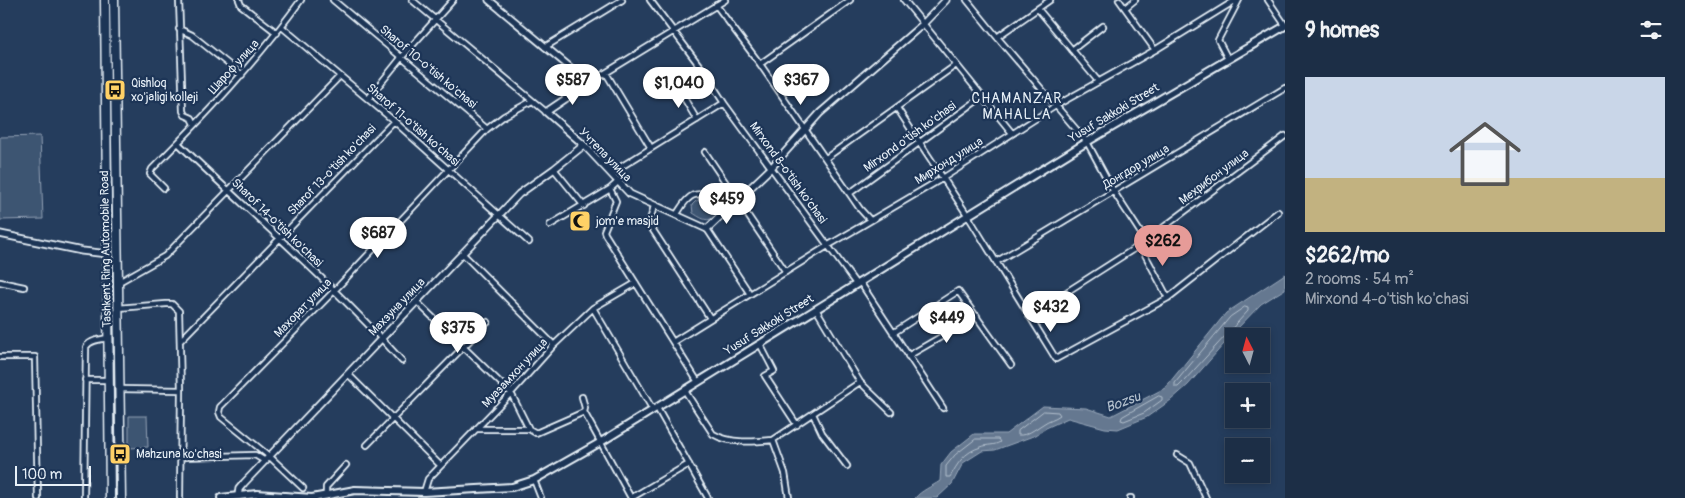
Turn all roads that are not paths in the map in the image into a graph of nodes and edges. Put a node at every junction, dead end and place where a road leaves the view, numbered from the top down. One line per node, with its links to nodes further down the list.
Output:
1 (105, 0): 88 (highway, Tashkent Ring Automobile Road)
2 (114, 0): 89 (highway, Tashkent Ring Automobile Road)
3 (178, 0): 30 (street)
4 (239, 0): 32 (street)
5 (301, 0): 29 (street, Шароф улица)
6 (333, 0): 37 (street, Sharof 10-o'tish ko'chasi)
7 (412, 0): 25 (street)
8 (453, 0): 25 (street)
9 (489, 0): 34 (street)
10 (622, 0): 34 (street)
11 (650, 0): 31 (street, Mirxond 8-o'tish ko'chasi)
12 (725, 0): 22 (street)
13 (850, 0): 39 (street)
14 (904, 0): 26 (street)
15 (946, 0): 26 (street)
16 (1050, 0): 24 (street)
17 (1119, 0): 23 (street)
18 (1135, 0): 23 (street)
19 (1238, 0): 36 (street, Мирхонд улица); 38 (street)
20 (1268, 0): 27 (street)
21 (969, 1): 33 (street)
22 (716, 6): 31 (street); 39 (street)
23 (1125, 8): 36 (street)
24 (1038, 9): 33 (street); 35 (street)
25 (436, 20): 37 (street); 50 (street)
26 (923, 24): 40 (street); 59 (street)
27 (1285, 25): 38 (main road, Yusuf Sakkoki Street)
28 (1103, 26): 35 (street)
29 (282, 27): 32 (street, Шароф улица); 43 (street, Sharof 11-o'tish ko'chasi)
30 (179, 29): 42 (street); 57 (street)
31 (673, 32): 41 (street); 51 (street, Mirxond 8-o'tish ko'chasi)
32 (277, 33): 42 (street, Шароф улица)
33 (997, 37): 52 (street)
34 (545, 47): 45 (street)
35 (1072, 50): 44 (street)
36 (1155, 50): 44 (street, Мирхонд улица)
37 (401, 58): 49 (street); 58 (street, Sharof 10-o'tish ko'chasi)
38 (1228, 59): 63 (main road, Yusuf Sakkoki Street)
39 (760, 64): 59 (street)
40 (956, 65): 48 (street); 53 (street)
41 (606, 73): 45 (street); 66 (street)
42 (242, 75): 57 (street, Шароф улица)
43 (340, 76): 49 (street, Sharof 11-o'tish ko'chasi); 77 (street)
44 (1098, 81): 52 (street, Мирхонд улица)
45 (589, 83): 54 (street)
46 (678, 88): 55 (street)
47 (1285, 88): 78 (street, Донгдор улица)
48 (982, 97): 60 (street); 62 (street, Mirxond o'tish ko'chasi)
49 (368, 99): 56 (street, Sharof 11-o'tish ko'chasi)
50 (532, 101): 54 (street); 58 (street, Махорат улица)
51 (724, 103): 55 (street); 69 (street, Mirxond 8-o'tish ko'chasi)
52 (1056, 106): 60 (street, Мирхонд улица); 63 (street)
53 (897, 108): 62 (street); 68 (street)
54 (546, 112): 65 (street, Учтепа улица)
55 (697, 120): 66 (street)
56 (394, 121): 71 (street, Sharof 11-o'tish ko'chasi); 94 (street, Sharof 13-o'tish ko'chasi)
57 (195, 124): 64 (street, Шароф улица)
58 (487, 129): 71 (street, Махорат улица)
59 (805, 130): 68 (street); 69 (street)
60 (1012, 133): 73 (street, Мирхонд улица)
61 (1285, 136): 95 (street, Мехрибон улица)
62 (919, 142): 73 (street); 79 (street, Mirxond o'tish ko'chasi)
63 (1087, 142): 78 (street); 87 (main road, Yusuf Sakkoki Street)
64 (178, 143): 75 (street, Шароф улица); 77 (street, Sharof 14-o'tish ko'chasi)
65 (584, 145): 70 (street, Махзуна улица); 72 (street, Учтепа улица)
66 (651, 148): 72 (street)
67 (705, 152): 80 (street)
68 (826, 158): 79 (street)
69 (771, 168): 80 (street); 97 (street, Mirxond 8-o'tish ko'chasi)
70 (554, 169): 81 (street); 85 (street, Махзуна улица)
71 (450, 170): 85 (street, Sharof 11-o'tish ko'chasi); 108 (street, Махорат улица)
72 (611, 173): 74 (street, Учтепа улица)
73 (942, 178): 87 (street); 90 (street, Мирхонд улица)
74 (618, 181): 76 (street); 82 (street, Учтепа улица)
75 (164, 188)
76 (610, 189): 81 (street); 105 (street)
77 (228, 190): 94 (street, Sharof 14-o'tish ko'chasi); 104 (street)
78 (1114, 192): 95 (street); 101 (street, Донгдор улица)
79 (850, 193): 90 (street)
80 (738, 200): 83 (street); 102 (street)
81 (584, 206): 91 (street)
82 (654, 206): 86 (street, Учтепа улица); 117 (street)
83 (732, 206): 86 (street); 92 (street)
84 (1278, 212): 110 (street)
85 (500, 214): 96 (street, Sharof 11-o'tish ko'chasi); 100 (street, Махзуна улица)
86 (676, 215): 92 (street, Учтепа улица)
87 (968, 216): 101 (street); 106 (main road, Yusuf Sakkoki Street)
88 (108, 220): 89 (highway); 99 (highway, Tashkent Ring Automobile Road)
89 (116, 220): 104 (highway, Tashkent Ring Automobile Road)
90 (870, 220): 97 (street, Мирхонд улица)
91 (550, 225)
92 (708, 229): 109 (street)
93 (0, 234): 99 (street)
94 (279, 239): 108 (street, Sharof 14-o'tish ko'chasi); 123 (street, Sharof 13-o'tish ko'chasi)
95 (1146, 241): 98 (street, Мехрибон улица)
96 (529, 242)
97 (829, 245): 102 (street, Мирхонд улица); 106 (street, Mirxond 8-o'tish ko'chasi)
98 (1140, 246): 110 (street); 116 (street, Мехрибон улица)
99 (108, 254): 120 (highway, Tashkent Ring Automobile Road)
100 (463, 254): 111 (street, Махзуна улица); 126 (street)
101 (996, 262): 116 (street)
102 (786, 272): 109 (street, Мирхонд улица)
103 (0, 282): 107 (street)
104 (118, 283): 112 (highway, Tashkent Ring Automobile Road)
105 (636, 283): 113 (street, Муазамхон улица); 124 (street)
106 (858, 283): 114 (main road, Yusuf Sakkoki Street); 119 (street, Mirxond 8-o'tish ko'chasi)
107 (24, 287)
108 (334, 291): 122 (street, Sharof 14-o'tish ko'chasi); 156 (street, Махорат улица)
109 (750, 294): 117 (street, Мирхонд улица)
110 (1168, 298): 116 (street)
111 (417, 302): 122 (street, Махзуна улица); 127 (street)
112 (118, 308): 121 (highway, Tashkent Ring Automobile Road); 123 (street)
113 (593, 308): 126 (street, Муазамхон улица); 143 (street)
114 (816, 309): 125 (main road, Yusuf Sakkoki Street); 136 (street)
115 (976, 316): 119 (street); 128 (street); 131 (street)
116 (1029, 316)
117 (710, 318): 124 (street, Мирхонд улица)
118 (488, 322): 127 (street)
119 (893, 333): 128 (street, Mirxond 8-o'tish ko'chasi)
120 (109, 338): 121 (highway); 133 (street); 134 (highway, Tashkent Ring Automobile Road)
121 (118, 338): 137 (highway, Tashkent Ring Automobile Road)
122 (381, 338): 130 (street, Sharof 14-o'tish ko'chasi); 132 (street, Махзуна улица)
123 (180, 341): 138 (street)
124 (673, 342): 135 (street)
125 (760, 344): 135 (main road, Yusuf Sakkoki Street); 148 (street)
126 (554, 345): 140 (street, Муазамхон улица)
127 (464, 346): 140 (street); 147 (street)
128 (908, 356): 142 (street, Mirxond 8-o'tish ko'chasi)
129 (0, 357): 166 (street)
130 (402, 361)
131 (1011, 364)
132 (348, 374): 147 (street); 156 (street, Махзуна улица)
133 (85, 380): 134 (street); 167 (street)
134 (109, 380): 168 (highway, Tashkent Ring Automobile Road)
135 (698, 382): 139 (main road, Yusuf Sakkoki Street)
136 (860, 382): 145 (street); 146 (street)
137 (119, 389): 138 (street); 169 (highway, Tashkent Ring Automobile Road)
138 (181, 390): 155 (street)
139 (684, 391): 143 (main road, Yusuf Sakkoki Street); 151 (street)
140 (511, 393): 149 (street, Муазамхон улица); 150 (street)
141 (582, 398): 144 (street)
142 (942, 408)
143 (655, 409): 152 (main road, Yusuf Sakkoki Street); 157 (street)
144 (584, 412): 150 (street); 152 (street)
145 (890, 412)
146 (813, 414): 148 (street); 160 (street)
147 (393, 418): 153 (street); 159 (street)
148 (797, 425): 151 (street)
149 (476, 429): 150 (street); 159 (street, Муазамхон улица)
150 (529, 429)
151 (773, 440): 175 (street)
152 (601, 442): 161 (main road, Yusuf Sakkoki Street); 173 (street)
153 (367, 445)
154 (1177, 455): 176 (street)
155 (181, 457): 156 (street); 170 (street)
156 (267, 459): 162 (street, Махорат улица); 164 (street, Махзуна улица)
157 (689, 464): 173 (street); 174 (street)
158 (346, 465): 165 (street)
159 (440, 465): 163 (street, Муазамхон улица)
160 (847, 466)
161 (534, 480): 163 (main road, Yusuf Sakkoki Street); 172 (street)
162 (303, 488)
163 (421, 494): 165 (main road, Yusuf Sakkoki Street)
164 (238, 496): 165 (main road, Yusuf Sakkoki Street); 171 (main road, Yusuf Sakkoki Street)
165 (326, 496)
166 (38, 498)
167 (84, 498)
168 (110, 498)
169 (121, 498)
170 (180, 498)
171 (225, 498)
172 (542, 498)
173 (631, 498)
174 (708, 498)
175 (789, 498)
176 (1206, 498)

